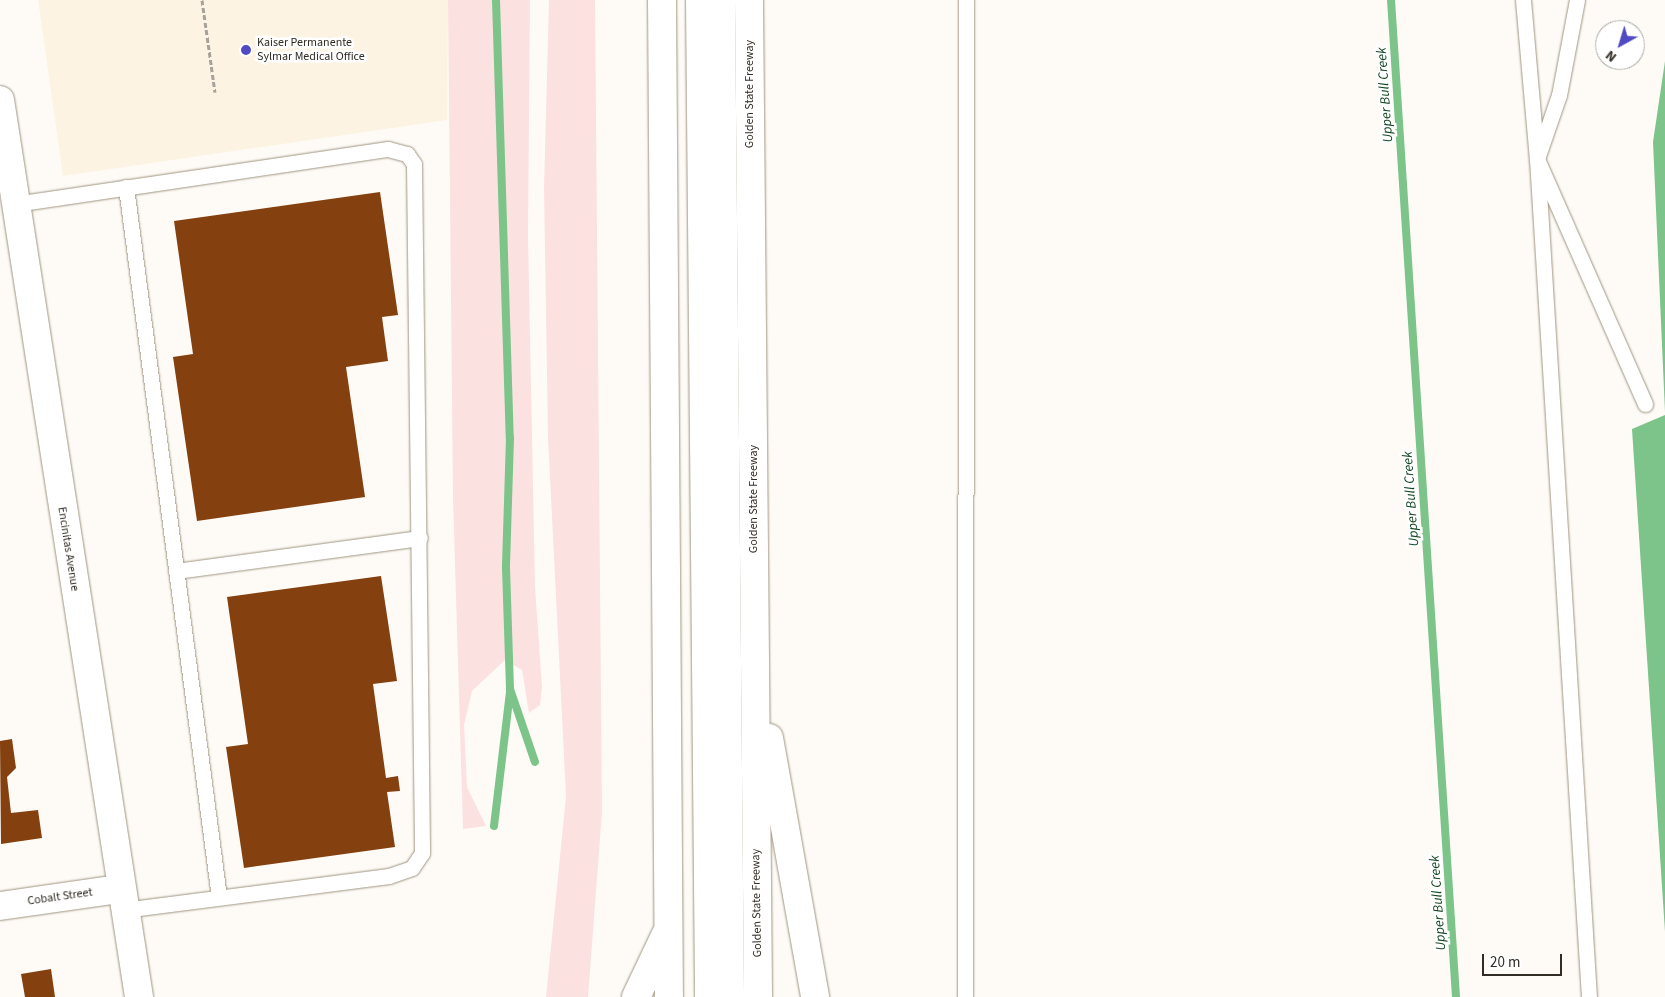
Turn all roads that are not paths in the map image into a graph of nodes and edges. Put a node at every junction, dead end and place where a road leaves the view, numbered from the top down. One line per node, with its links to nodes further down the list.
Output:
1 (662, 0): 19 (main road)
2 (700, 0): 23 (main road)
3 (721, 0): 24 (main road)
4 (750, 0): 15 (main road, Golden State Freeway)
5 (966, 0): 27 (lane)
6 (1523, 0): 9 (lane)
7 (1577, 0): 9 (lane)
8 (0, 100): 11 (main road, Encinitas Avenue)
9 (1537, 159): 12 (lane); 28 (lane)
10 (126, 187): 11 (lane); 13 (lane); 14 (lane)
11 (15, 204): 17 (main road, Encinitas Avenue)
12 (1646, 404)
13 (420, 538): 14 (lane); 16 (lane)
14 (176, 571): 16 (lane)
15 (755, 658): 25 (main road, Golden State Freeway); 26 (main road)
16 (219, 897): 17 (lane)
17 (122, 899): 18 (main road, Cobalt Street); 20 (main road, Encinitas Avenue)
18 (0, 906)
19 (668, 930): 21 (main road); 22 (main road)
20 (138, 997)
21 (636, 997)
22 (669, 997)
23 (709, 997)
24 (730, 997)
25 (758, 997)
26 (815, 997)
27 (965, 997)
28 (1589, 997)

